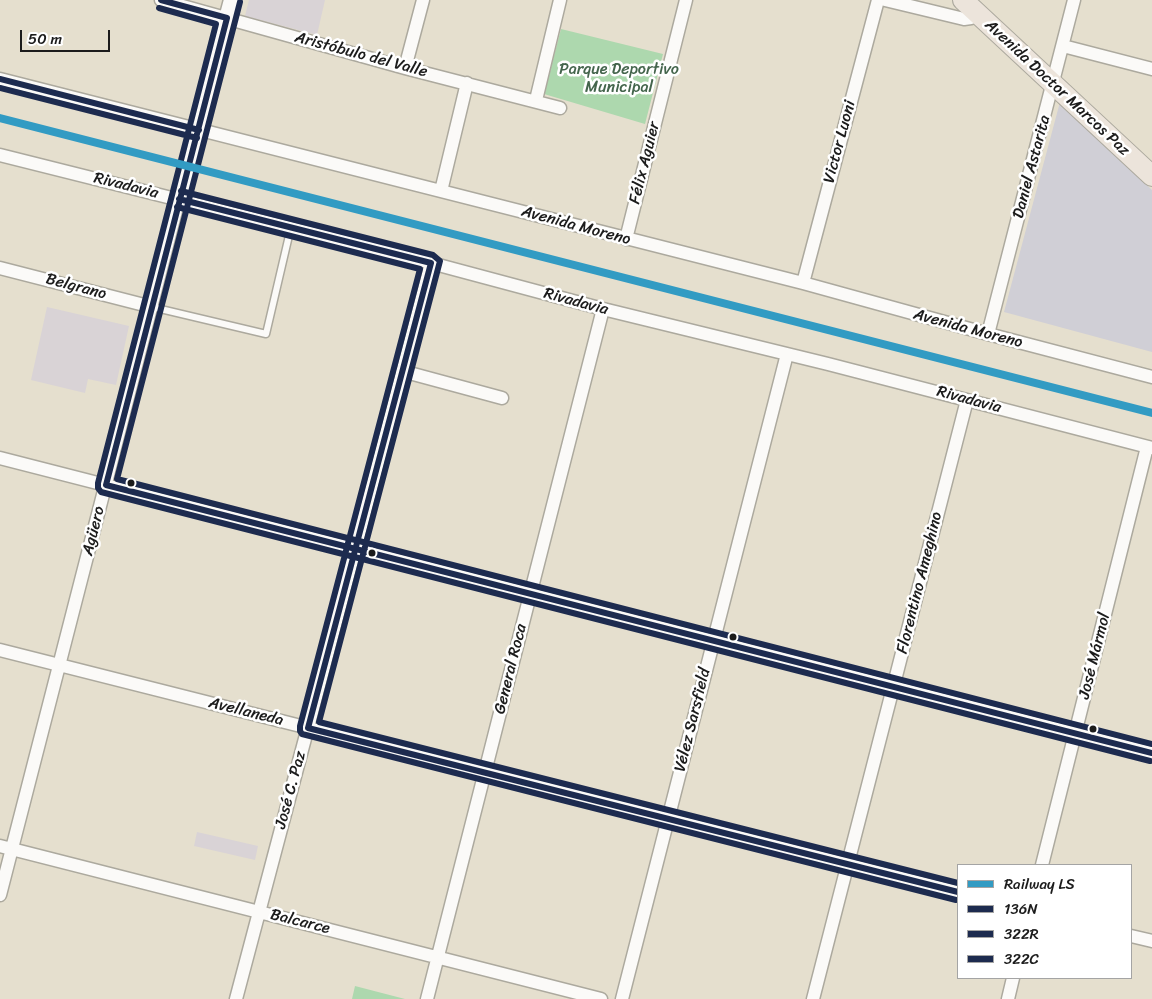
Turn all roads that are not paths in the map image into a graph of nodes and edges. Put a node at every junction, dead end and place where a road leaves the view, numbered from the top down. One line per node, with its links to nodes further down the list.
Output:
1 (162, 0): 11 (street, Aristóbulo del Valle)
2 (232, 0): 11 (street, Agüero)
3 (423, 0): 13 (street)
4 (560, 0): 18 (street)
5 (686, 0): 27 (street, Félix Aguier)
6 (878, 0): 30 (street, Victor Luoni)
7 (885, 0): 10 (street)
8 (963, 0): 10 (main road, Avenida Doctor Marcos Paz)
9 (1074, 0): 12 (street, Daniel Astarita)
10 (980, 7): 15 (main road, Avenida Doctor Marcos Paz)
11 (228, 18): 13 (street, Aristóbulo del Valle); 20 (street, Agüero)
12 (1063, 46): 14 (street); 15 (street, Daniel Astarita)
13 (405, 68): 17 (street, Aristóbulo del Valle)
14 (1152, 70)
15 (1056, 76): 22 (main road, Avenida Doctor Marcos Paz); 23 (main road, Avenida Doctor Marcos Paz); 33 (street, Daniel Astarita)
16 (0, 79): 20 (street, Avenida Moreno)
17 (467, 83): 18 (street, Aristóbulo del Valle); 24 (street)
18 (536, 100): 19 (street, Aristóbulo del Valle)
19 (560, 108)
20 (199, 130): 24 (street, Avenida Moreno); 25 (street, Agüero)
21 (0, 155): 25 (street, Rivadavia)
22 (1152, 158)
23 (1152, 176)
24 (441, 190): 27 (street, Avenida Moreno)
25 (179, 199): 26 (street, Rivadavia); 31 (street, Agüero)
26 (291, 228): 28 (street, Rivadavia); 31 (lane)
27 (626, 239): 30 (street, Avenida Moreno)
28 (431, 263): 32 (street, Rivadavia); 35 (street, José C. Paz)
29 (0, 268): 31 (street, Belgrano)
30 (803, 283): 33 (street, Avenida Moreno)
31 (152, 307): 41 (street, Agüero)
32 (603, 309): 34 (street, Rivadavia); 43 (street, General Roca)
33 (988, 334): 36 (street, Avenida Moreno)
34 (787, 354): 38 (street, Rivadavia); 44 (street, Vélez Sarsfield)
35 (402, 372): 37 (street); 42 (street, José C. Paz)
36 (1152, 377)
37 (502, 398)
38 (967, 400): 39 (street, Rivadavia); 47 (street, Florentino Ameghino)
39 (1150, 448): 49 (street, José Mármol)
40 (0, 458): 41 (street)
41 (106, 485): 42 (street); 46 (street, Agüero)
42 (355, 549): 43 (street); 48 (street, José C. Paz)
43 (530, 594): 44 (street); 51 (street, General Roca)
44 (714, 640): 47 (street); 52 (street, Vélez Sarsfield)
45 (0, 650): 46 (street, Avellaneda)
46 (59, 665): 48 (street, Avellaneda); 53 (street, Agüero)
47 (894, 687): 49 (street); 54 (street, Florentino Ameghino)
48 (308, 728): 51 (street, Avellaneda); 58 (street, José C. Paz)
49 (1075, 733): 50 (street); 55 (street, José Mármol)
50 (1152, 753)
51 (485, 773): 52 (street, Avellaneda); 61 (street, General Roca)
52 (668, 819): 54 (street, Avellaneda); 66 (street, Vélez Sarsfield)
53 (6, 847): 57 (street, Agüero); 58 (street, Balcarce)
54 (848, 864): 56 (street, Avellaneda); 67 (street, Florentino Ameghino)
55 (1042, 864)
56 (957, 892)
57 (0, 895)
58 (259, 912): 61 (street, Balcarce); 63 (street, José C. Paz)
59 (1132, 936): 60 (street)
60 (1152, 941)
61 (438, 957): 64 (street, General Roca); 65 (street, Balcarce)
62 (1014, 979): 68 (street)
63 (236, 999)
64 (427, 999)
65 (600, 999)
66 (622, 999)
67 (813, 999)
68 (1008, 999)

